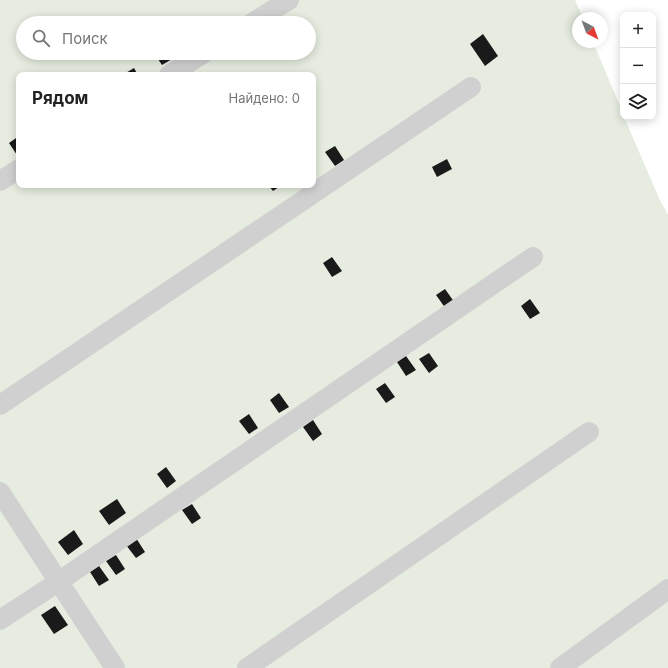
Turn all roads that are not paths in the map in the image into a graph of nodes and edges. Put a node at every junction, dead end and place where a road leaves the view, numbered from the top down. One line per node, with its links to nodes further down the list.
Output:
1 (289, 0): 2 (street)
2 (263, 16)
3 (193, 60): 4 (street)
4 (174, 72)
5 (470, 87): 9 (street)
6 (16, 171): 7 (street)
7 (0, 181)
8 (533, 257): 12 (street)
9 (0, 405)
10 (589, 432): 16 (street)
11 (0, 492): 12 (street)
12 (58, 582): 14 (street); 15 (street)
13 (668, 589): 17 (street)
14 (0, 620)
15 (115, 668)
16 (247, 668)
17 (560, 668)

